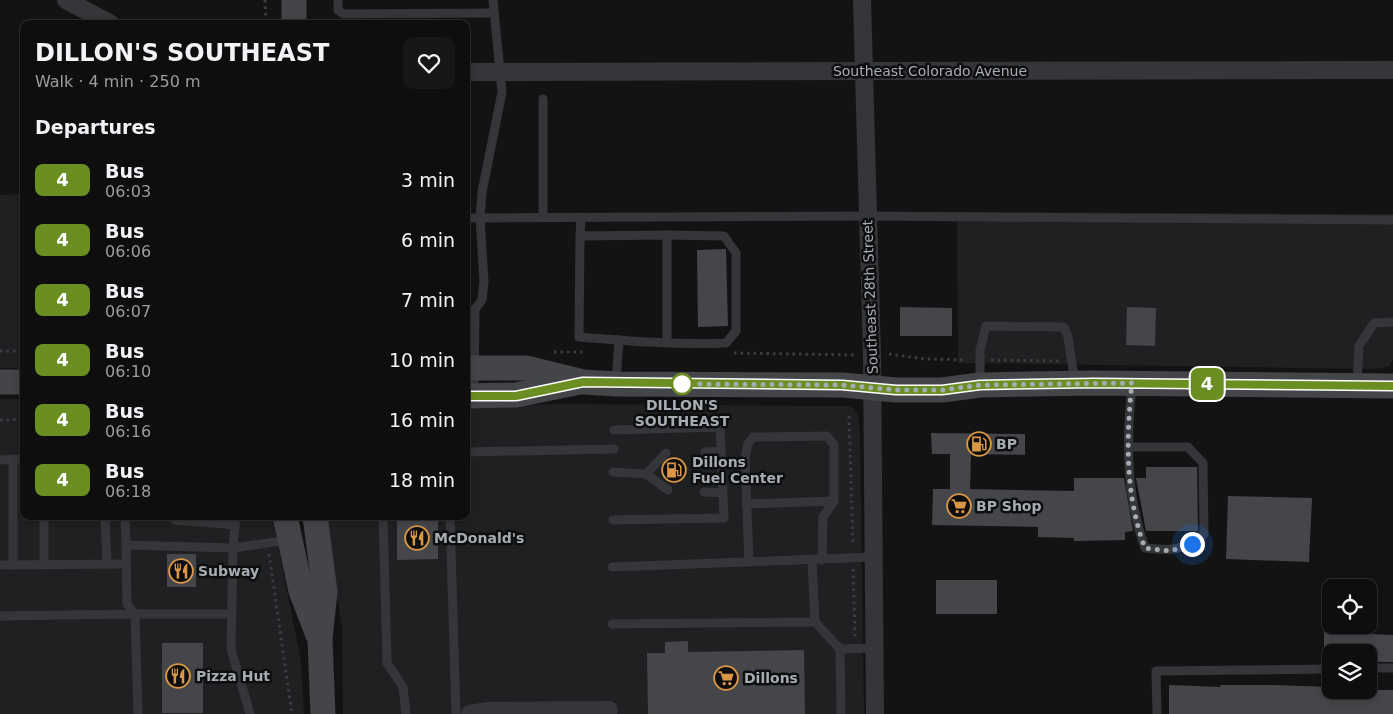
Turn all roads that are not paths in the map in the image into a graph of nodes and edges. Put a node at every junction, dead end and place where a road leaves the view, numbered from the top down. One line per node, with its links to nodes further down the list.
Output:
1 (66, 0): 7 (street)
2 (294, 0): 8 (main road)
3 (338, 0): 6 (lane)
4 (493, 0): 6 (lane)
5 (862, 0): 12 (street, Southeast 28th Street)
6 (494, 13): 11 (lane)
7 (91, 19)
8 (294, 20)
9 (1393, 70): 12 (street, Southeast Colorado Avenue)
10 (470, 72): 11 (street, Southeast Colorado Avenue)
11 (499, 72): 12 (street, Southeast Colorado Avenue); 18 (lane)
12 (864, 72): 14 (street, Southeast 28th Street)
13 (542, 99): 15 (lane)
14 (867, 216): 16 (lane); 19 (lane); 36 (street, Southeast 28th Street)
15 (544, 217): 16 (lane); 18 (lane)
16 (581, 217): 21 (lane)
17 (470, 218): 18 (lane)
18 (480, 218): 22 (lane)
19 (1393, 220)
20 (667, 235): 21 (lane); 25 (lane); 25 (lane)
21 (580, 236): 24 (lane)
22 (470, 321): 26 (lane)
23 (1393, 322): 34 (lane)
24 (619, 340): 25 (lane); 32 (lane)
25 (667, 343)
26 (470, 368): 30 (main road); 37 (lane)
27 (1073, 372): 31 (main road); 33 (main road); 33 (lane)
28 (0, 382): 29 (main road)
29 (20, 382)
30 (583, 382): 32 (main road); 37 (main road)
31 (1132, 383): 34 (main road); 39 (lane)
32 (616, 384): 36 (main road)
33 (980, 385): 36 (main road)
34 (1357, 385): 35 (main road)
35 (1393, 386)
36 (872, 387): 66 (street, Southeast 28th Street)
37 (470, 396)
38 (614, 430): 41 (lane)
39 (1129, 447): 39 (lane)
40 (614, 449): 42 (lane)
41 (721, 451): 43 (lane); 52 (lane)
42 (470, 452)
43 (705, 452)
44 (666, 453): 49 (lane)
45 (13, 459): 46 (lane); 47 (lane); 73 (lane)
46 (20, 459)
47 (0, 460)
48 (613, 472): 49 (lane)
49 (646, 474): 50 (lane)
50 (668, 490)
51 (704, 492): 52 (lane)
52 (723, 493): 62 (lane)
53 (834, 501): 54 (lane); 54 (lane); 67 (lane)
54 (746, 504): 68 (lane)
55 (44, 520): 69 (lane)
56 (105, 520): 70 (lane)
57 (126, 520): 64 (lane)
58 (236, 520): 65 (lane)
59 (316, 520): 80 (main road)
60 (382, 520): 90 (lane)
61 (450, 520): 91 (lane)
62 (613, 520)
63 (281, 533): 65 (lane); 80 (main road)
64 (126, 546): 65 (lane); 71 (lane)
65 (233, 548): 76 (lane)
66 (874, 557): 67 (lane); 82 (street, Southeast 28th Street)
67 (817, 560): 68 (lane); 78 (lane)
68 (749, 562): 74 (lane)
69 (44, 564): 70 (lane); 73 (lane)
70 (107, 564): 71 (lane)
71 (126, 564): 75 (lane)
72 (0, 565): 73 (lane)
73 (13, 565)
74 (612, 567)
75 (135, 614): 76 (lane); 77 (lane); 87 (lane)
76 (232, 614): 88 (lane)
77 (0, 616)
78 (815, 622): 79 (lane); 81 (lane)
79 (612, 624)
80 (320, 639): 89 (main road)
81 (840, 648): 82 (lane); 93 (lane)
82 (874, 648): 94 (street, Southeast 28th Street)
83 (1377, 668): 84 (lane)
84 (1393, 668)
85 (1322, 669): 95 (lane)
86 (609, 712): 92 (street)
87 (138, 714)
88 (250, 714)
89 (323, 714)
90 (406, 714)
91 (456, 714)
92 (470, 714)
93 (841, 714)
94 (875, 714)
95 (1157, 714)

